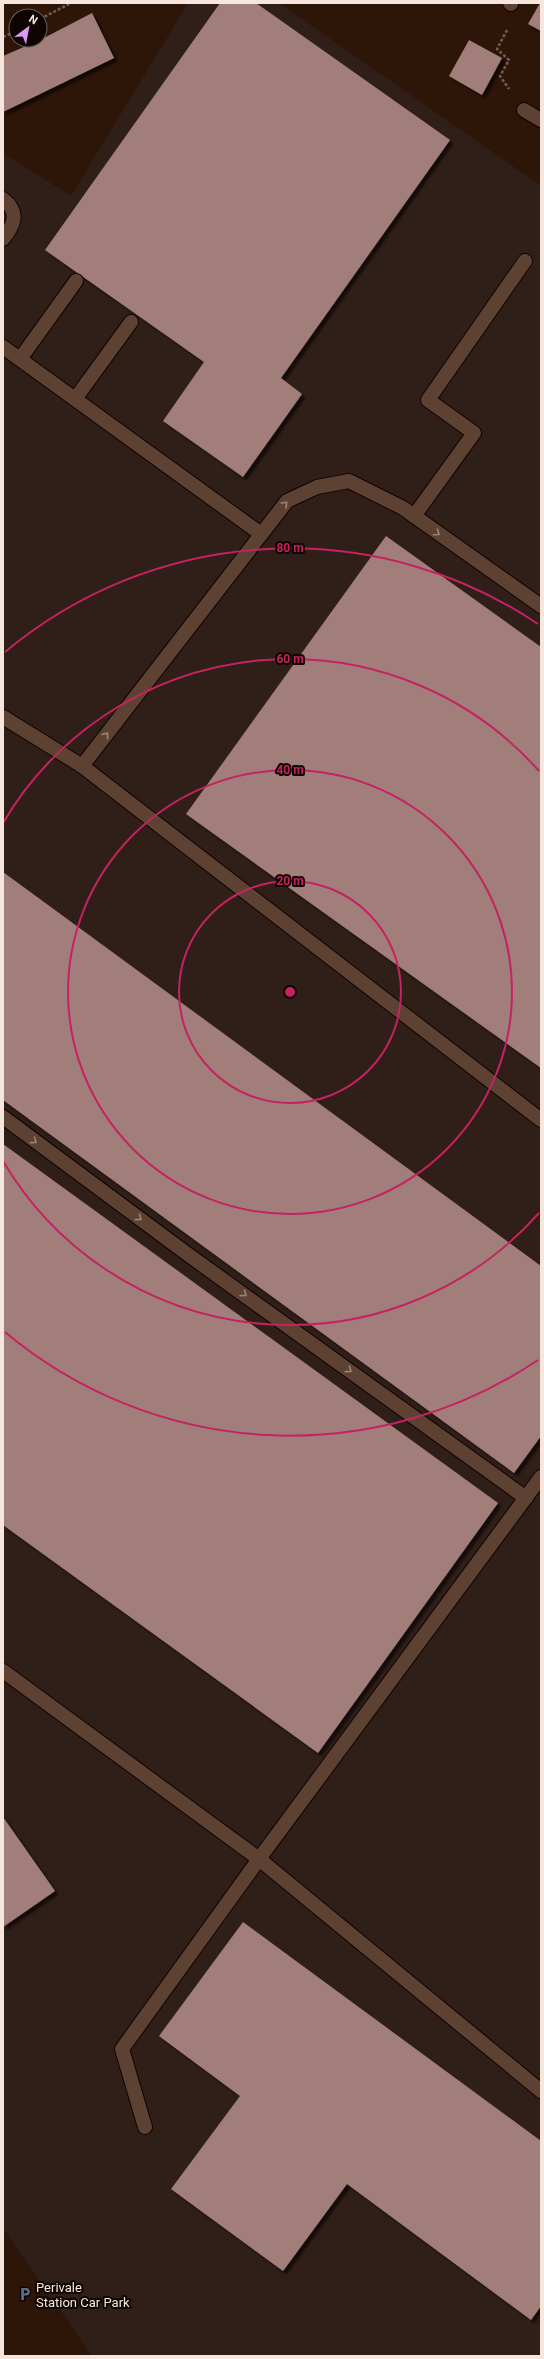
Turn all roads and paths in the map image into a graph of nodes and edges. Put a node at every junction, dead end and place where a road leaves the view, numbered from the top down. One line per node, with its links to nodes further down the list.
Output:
1 (71, 3): 2 (path)
2 (48, 15)
3 (508, 28): 4 (path)
4 (524, 110): 5 (lane)
5 (541, 120)
6 (3, 199): 7 (lane)
7 (3, 239)
8 (525, 261): 14 (lane)
9 (76, 281): 12 (lane)
10 (131, 322): 13 (lane)
11 (3, 347): 12 (lane)
12 (20, 359): 13 (lane)
13 (75, 399): 15 (lane)
14 (414, 516): 15 (lane, one-way to 14); 16 (lane, one-way to 16)
15 (261, 534): 18 (lane, one-way to 15)
16 (541, 606)
17 (3, 717): 18 (lane)
18 (82, 766): 20 (lane)
19 (3, 1117): 22 (lane, one-way to 22)
20 (541, 1120)
21 (541, 1477): 22 (lane)
22 (526, 1498): 24 (lane)
23 (3, 1671): 24 (lane)
24 (259, 1859): 25 (lane); 26 (lane)
25 (541, 2091)
26 (145, 2127)

